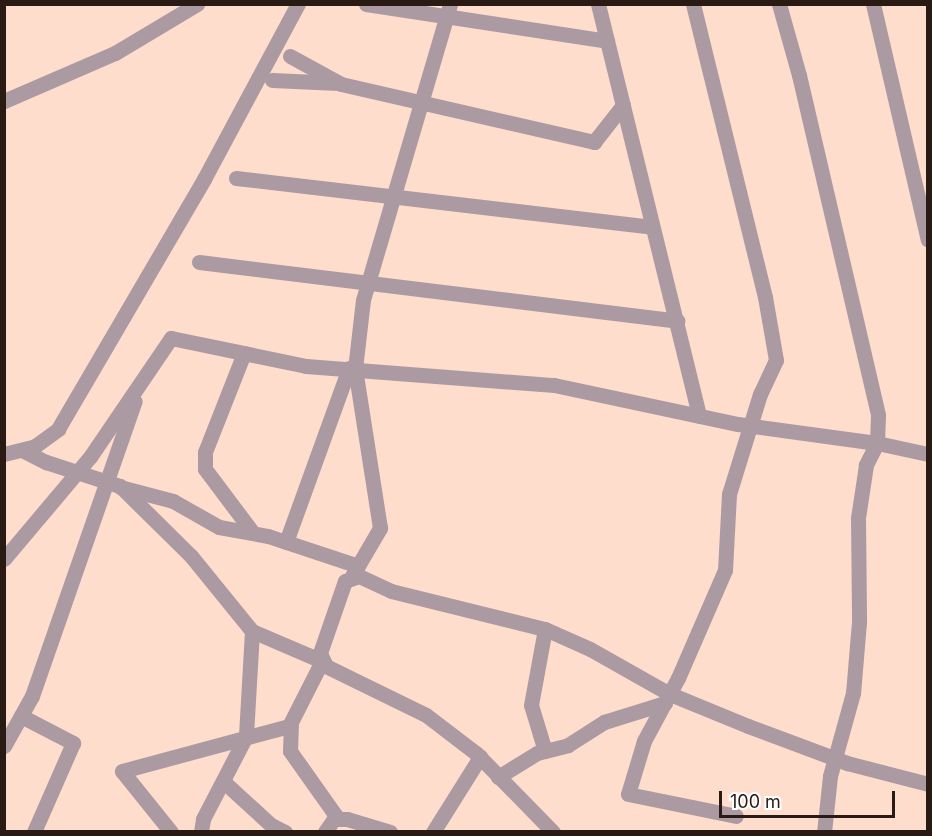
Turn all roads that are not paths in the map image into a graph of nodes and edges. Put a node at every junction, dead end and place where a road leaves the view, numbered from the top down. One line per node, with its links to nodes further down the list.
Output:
1 (197, 4): 13 (street)
2 (298, 4): 29 (street)
3 (366, 4): 8 (street)
4 (598, 4): 9 (street)
5 (693, 4): 27 (street)
6 (779, 4): 28 (street)
7 (873, 4): 19 (street)
8 (448, 10): 9 (street); 14 (street)
9 (607, 41): 15 (street)
10 (290, 56): 12 (street)
11 (272, 80): 12 (street)
12 (342, 84): 14 (street)
13 (4, 101)
14 (421, 104): 15 (street); 17 (street)
15 (623, 105): 18 (street)
16 (236, 178): 17 (street)
17 (395, 199): 18 (street); 21 (street)
18 (652, 226): 22 (street)
19 (927, 240)
20 (199, 262): 21 (street)
21 (367, 285): 22 (street); 24 (street)
22 (677, 321): 26 (street)
23 (244, 353): 24 (street); 25 (street); 34 (street)
24 (352, 368): 26 (street); 35 (street); 37 (street)
25 (142, 381): 32 (street); 33 (street)
26 (699, 416): 27 (street)
27 (750, 426): 28 (street); 41 (street)
28 (877, 443): 31 (street); 48 (street)
29 (22, 450): 30 (street); 32 (street)
30 (4, 454)
31 (927, 454)
32 (77, 472): 33 (street); 36 (street)
33 (113, 484): 34 (street); 39 (street); 42 (street)
34 (253, 533): 35 (street)
35 (286, 542): 37 (street)
36 (4, 559)
37 (355, 571): 38 (street); 40 (street)
38 (545, 629): 41 (street); 46 (street)
39 (252, 631): 40 (street); 44 (street)
40 (322, 661): 43 (street); 47 (street)
41 (667, 698): 46 (street); 48 (street); 52 (street)
42 (21, 716): 45 (street); 54 (street)
43 (291, 723): 44 (street); 53 (street)
44 (244, 742): 50 (street); 55 (street)
45 (4, 746)
46 (545, 751): 49 (street)
47 (480, 757): 49 (street); 59 (street)
48 (835, 758): 51 (street); 61 (street)
49 (498, 777): 60 (street)
50 (224, 782): 56 (street); 57 (street)
51 (927, 784)
52 (736, 816)
53 (330, 825): 58 (street)
54 (34, 831)
55 (171, 831)
56 (201, 831)
57 (285, 831)
58 (390, 831)
59 (433, 831)
60 (553, 831)
61 (824, 831)

